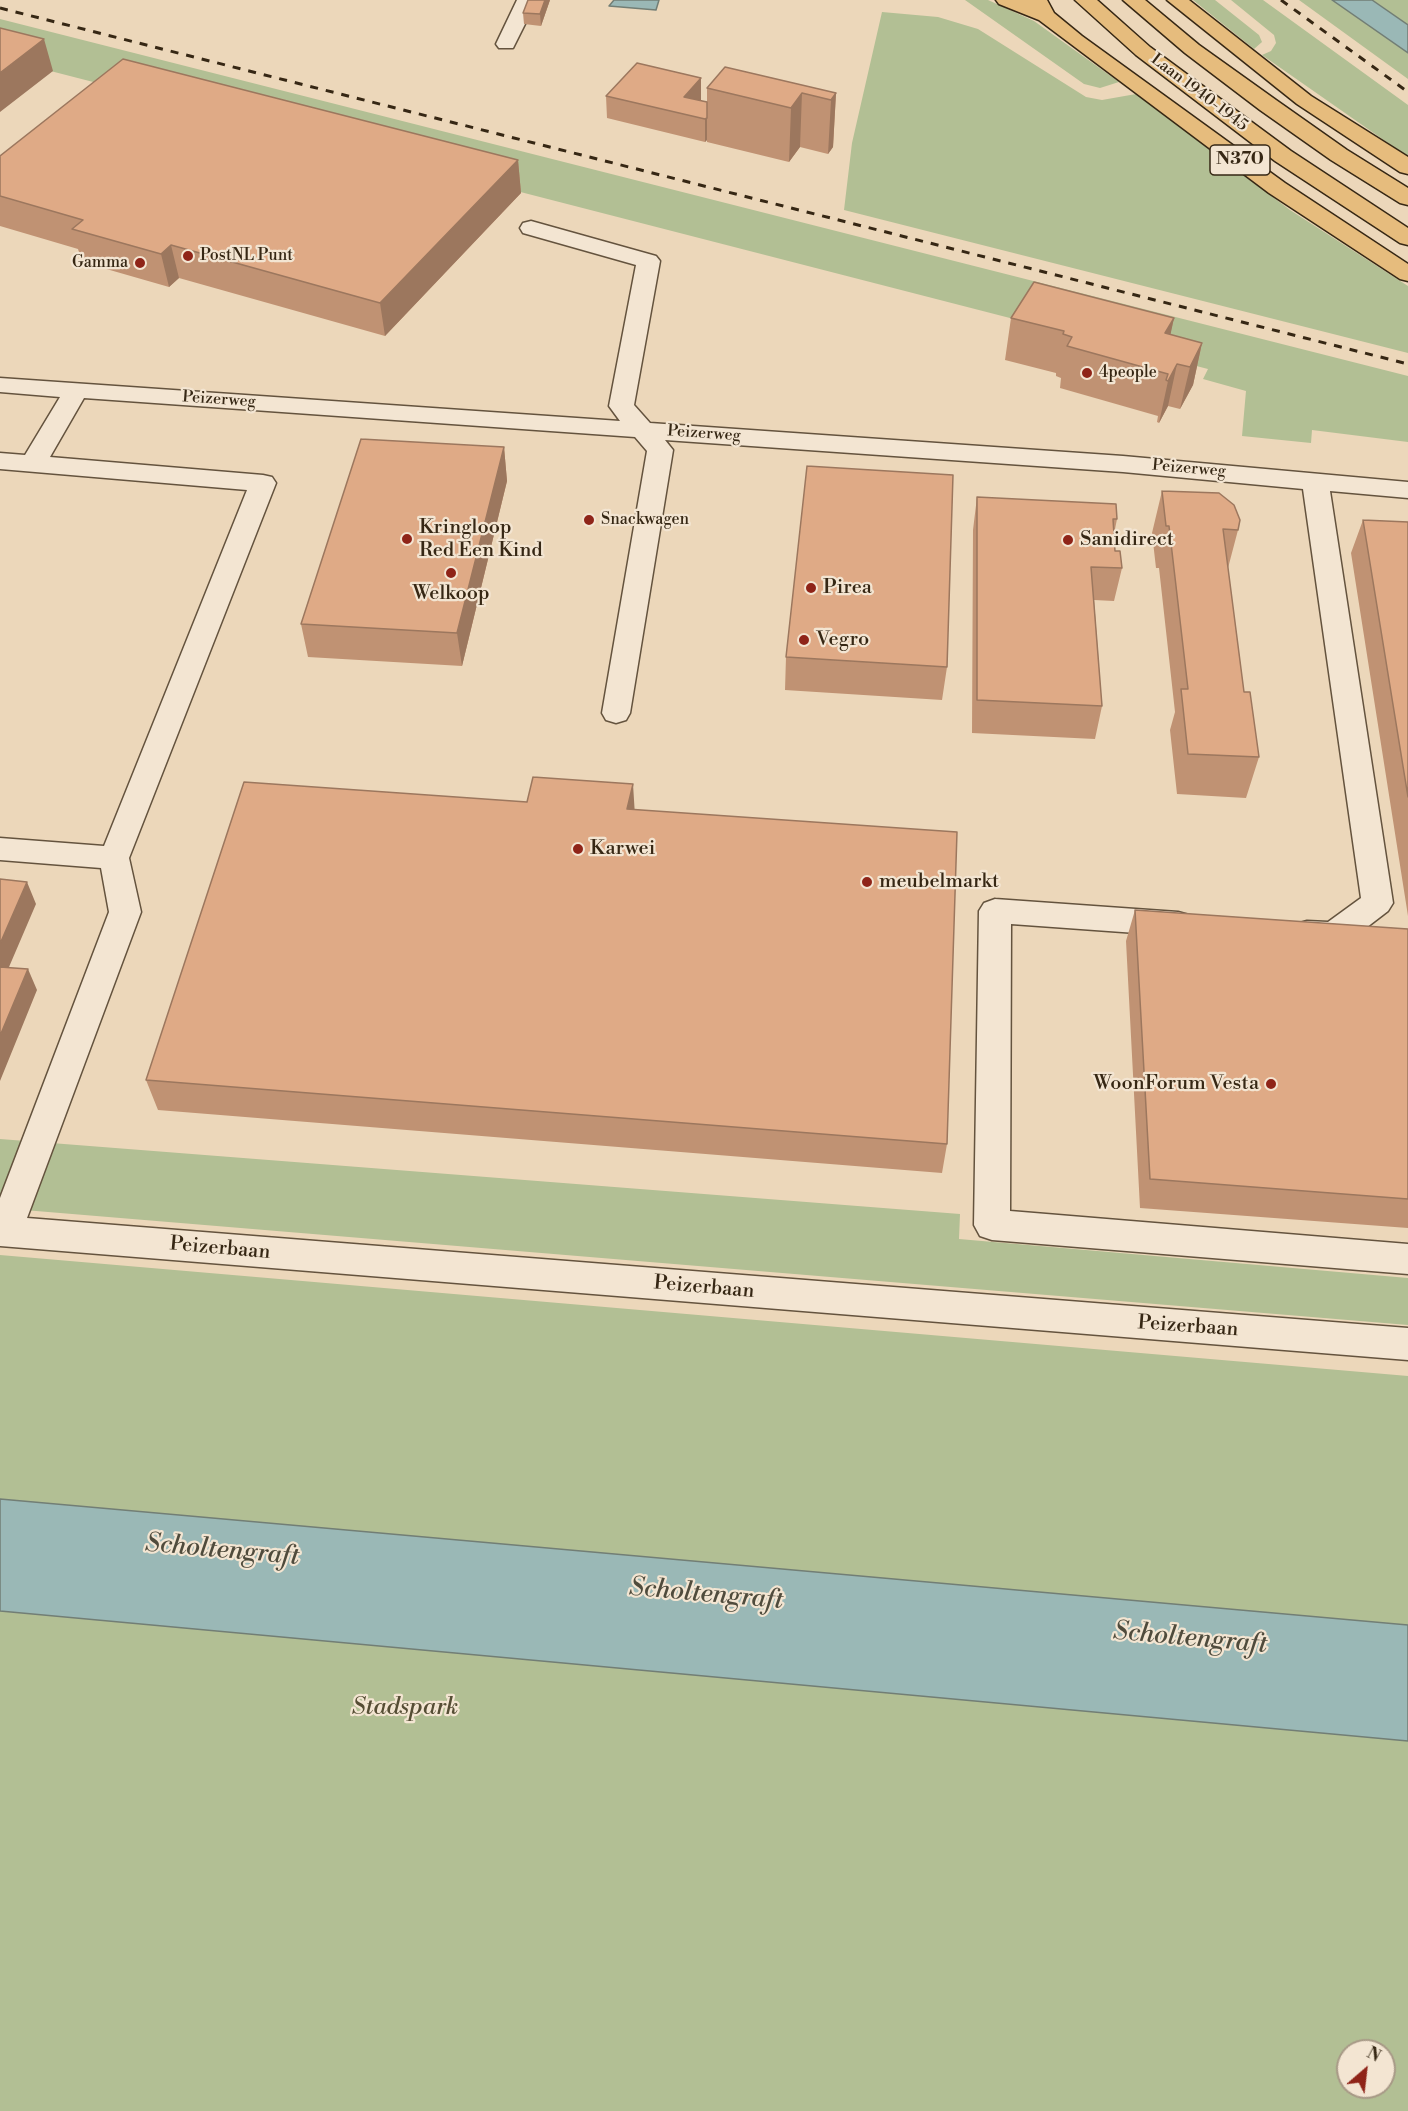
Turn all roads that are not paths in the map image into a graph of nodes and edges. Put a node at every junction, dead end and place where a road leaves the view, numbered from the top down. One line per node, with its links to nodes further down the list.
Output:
1 (527, 0): 7 (street)
2 (1006, 0): 6 (highway, N370)
3 (1085, 0): 11 (highway, Laan 1940-1945 / N370)
4 (1133, 0): 9 (highway, Laan 1940-1945)
5 (1184, 6): 8 (highway)
6 (1042, 8): 12 (highway, N370)
7 (506, 44)
8 (1408, 167)
9 (1408, 198)
10 (531, 228): 15 (street)
11 (1408, 238)
12 (1408, 273)
13 (0, 385): 14 (street, Peizerweg)
14 (76, 390): 15 (street, Peizerweg); 17 (street)
15 (642, 430): 18 (street, Peizerweg); 20 (street)
16 (0, 461): 17 (street)
17 (33, 464): 22 (street)
18 (1315, 480): 19 (street, Peizerweg); 24 (street)
19 (1408, 490)
20 (616, 713)
21 (0, 849): 22 (street)
22 (114, 858): 25 (street)
23 (1205, 926): 26 (street)
24 (1275, 931)
25 (3, 1231): 27 (street, Peizerbaan)
26 (1408, 1259)
27 (1408, 1344)

